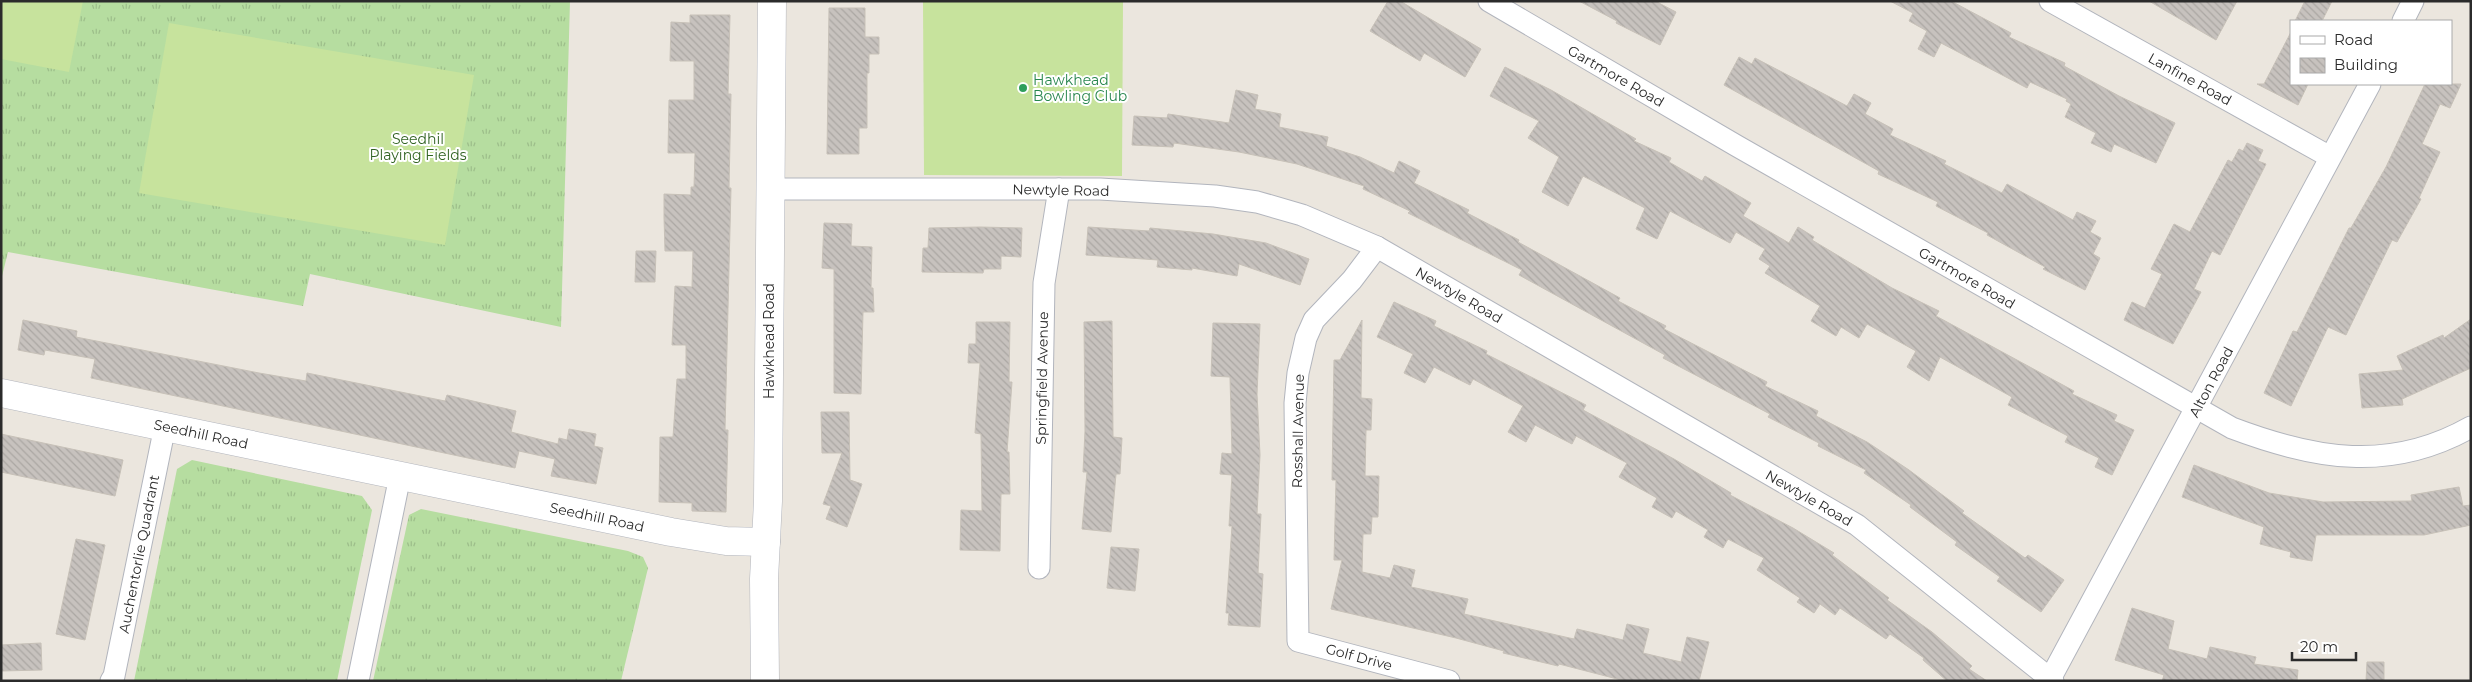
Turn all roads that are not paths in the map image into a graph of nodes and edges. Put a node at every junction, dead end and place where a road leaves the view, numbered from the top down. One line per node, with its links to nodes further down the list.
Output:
1 (772, 1): 8 (street, Hawkhead Road)
2 (1489, 1): 12 (street, Gartmore Road)
3 (2050, 1): 7 (street, Lanfine Road)
4 (2413, 1): 5 (street)
5 (2404, 20)
6 (2369, 85): 7 (street, Alton Road)
7 (2330, 157): 12 (street, Alton Road)
8 (771, 189): 9 (street, Newtyle Road); 16 (street, Hawkhead Road)
9 (1059, 189): 10 (street, Newtyle Road); 17 (street, Springfield Avenue)
10 (1377, 247): 18 (street, Rosshall Avenue); 19 (street, Newtyle Road)
11 (1, 393): 13 (street, Seedhill Road)
12 (2196, 409): 14 (street, Gartmore Road); 19 (street, Alton Road)
13 (165, 426): 15 (street, Seedhill Road); 20 (street, Auchentorlie Quadrant)
14 (2471, 427)
15 (400, 476): 16 (street, Seedhill Road); 21 (street)
16 (766, 542): 22 (street, Hawkhead Road)
17 (1039, 568)
18 (1298, 641): 23 (street, Golf Drive)
19 (2051, 680)
20 (111, 681)
21 (358, 681)
22 (765, 681)
23 (1449, 681)

